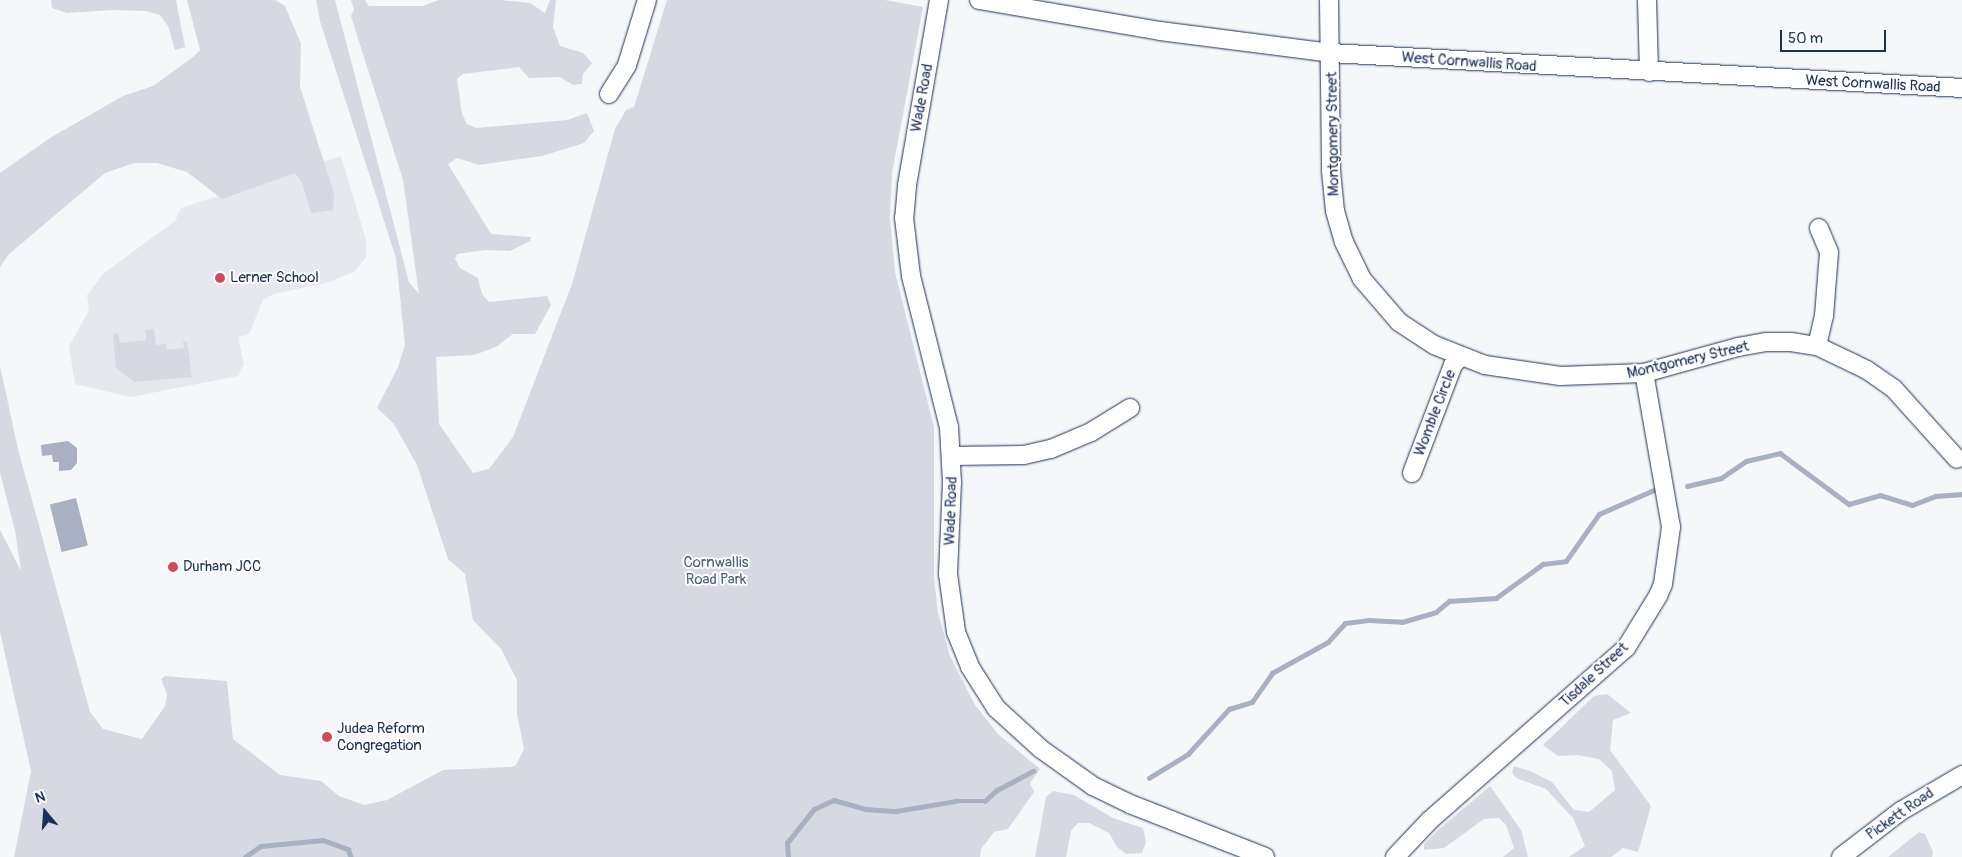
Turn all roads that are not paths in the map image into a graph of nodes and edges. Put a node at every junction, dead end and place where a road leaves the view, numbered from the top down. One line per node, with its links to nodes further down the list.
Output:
1 (647, 0): 9 (street)
2 (939, 0): 15 (street, Wade Road)
3 (979, 0): 6 (street, West Cornwallis Road)
4 (1329, 0): 6 (street, Montgomery Street)
5 (1647, 0): 7 (street)
6 (1331, 53): 7 (street, West Cornwallis Road); 12 (street, Montgomery Street)
7 (1649, 72): 8 (street, West Cornwallis Road)
8 (1962, 88)
9 (609, 94)
10 (1820, 228): 11 (street)
11 (1817, 346): 13 (street, Montgomery Street); 16 (street, Montgomery Street)
12 (1461, 356): 13 (street, Montgomery Street); 17 (street, Womble Circle)
13 (1644, 372): 21 (street, Tisdale Street)
14 (1130, 408): 15 (street)
15 (952, 456): 19 (street, Wade Road)
16 (1957, 458)
17 (1412, 473)
18 (1962, 775): 22 (street, Pickett Road)
19 (1231, 851): 20 (street, Wade Road)
20 (1265, 857)
21 (1395, 857)
22 (1841, 857)

